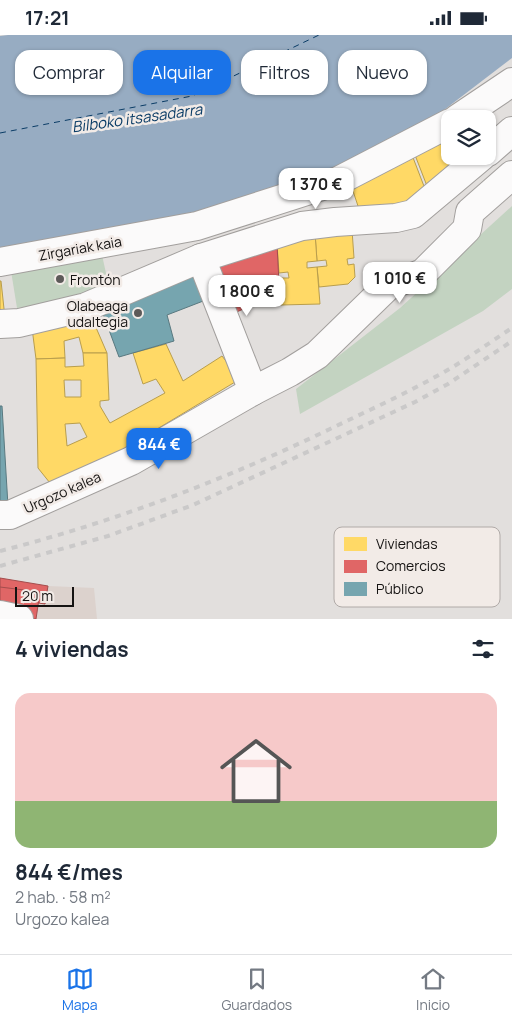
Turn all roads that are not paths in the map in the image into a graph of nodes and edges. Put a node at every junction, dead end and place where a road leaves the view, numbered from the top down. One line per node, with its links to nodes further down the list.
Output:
1 (512, 82): 2 (street)
2 (470, 110)
3 (441, 128): 9 (street, Zirgariak kaia)
4 (512, 131): 5 (street)
5 (496, 144)
6 (471, 165): 8 (street)
7 (512, 175): 11 (street, Urgozo kalea)
8 (202, 258): 10 (street); 11 (street)
9 (0, 262)
10 (0, 325)
11 (253, 391): 12 (street, Urgozo kalea)
12 (0, 515)
13 (0, 615): 14 (street)
14 (19, 619)

